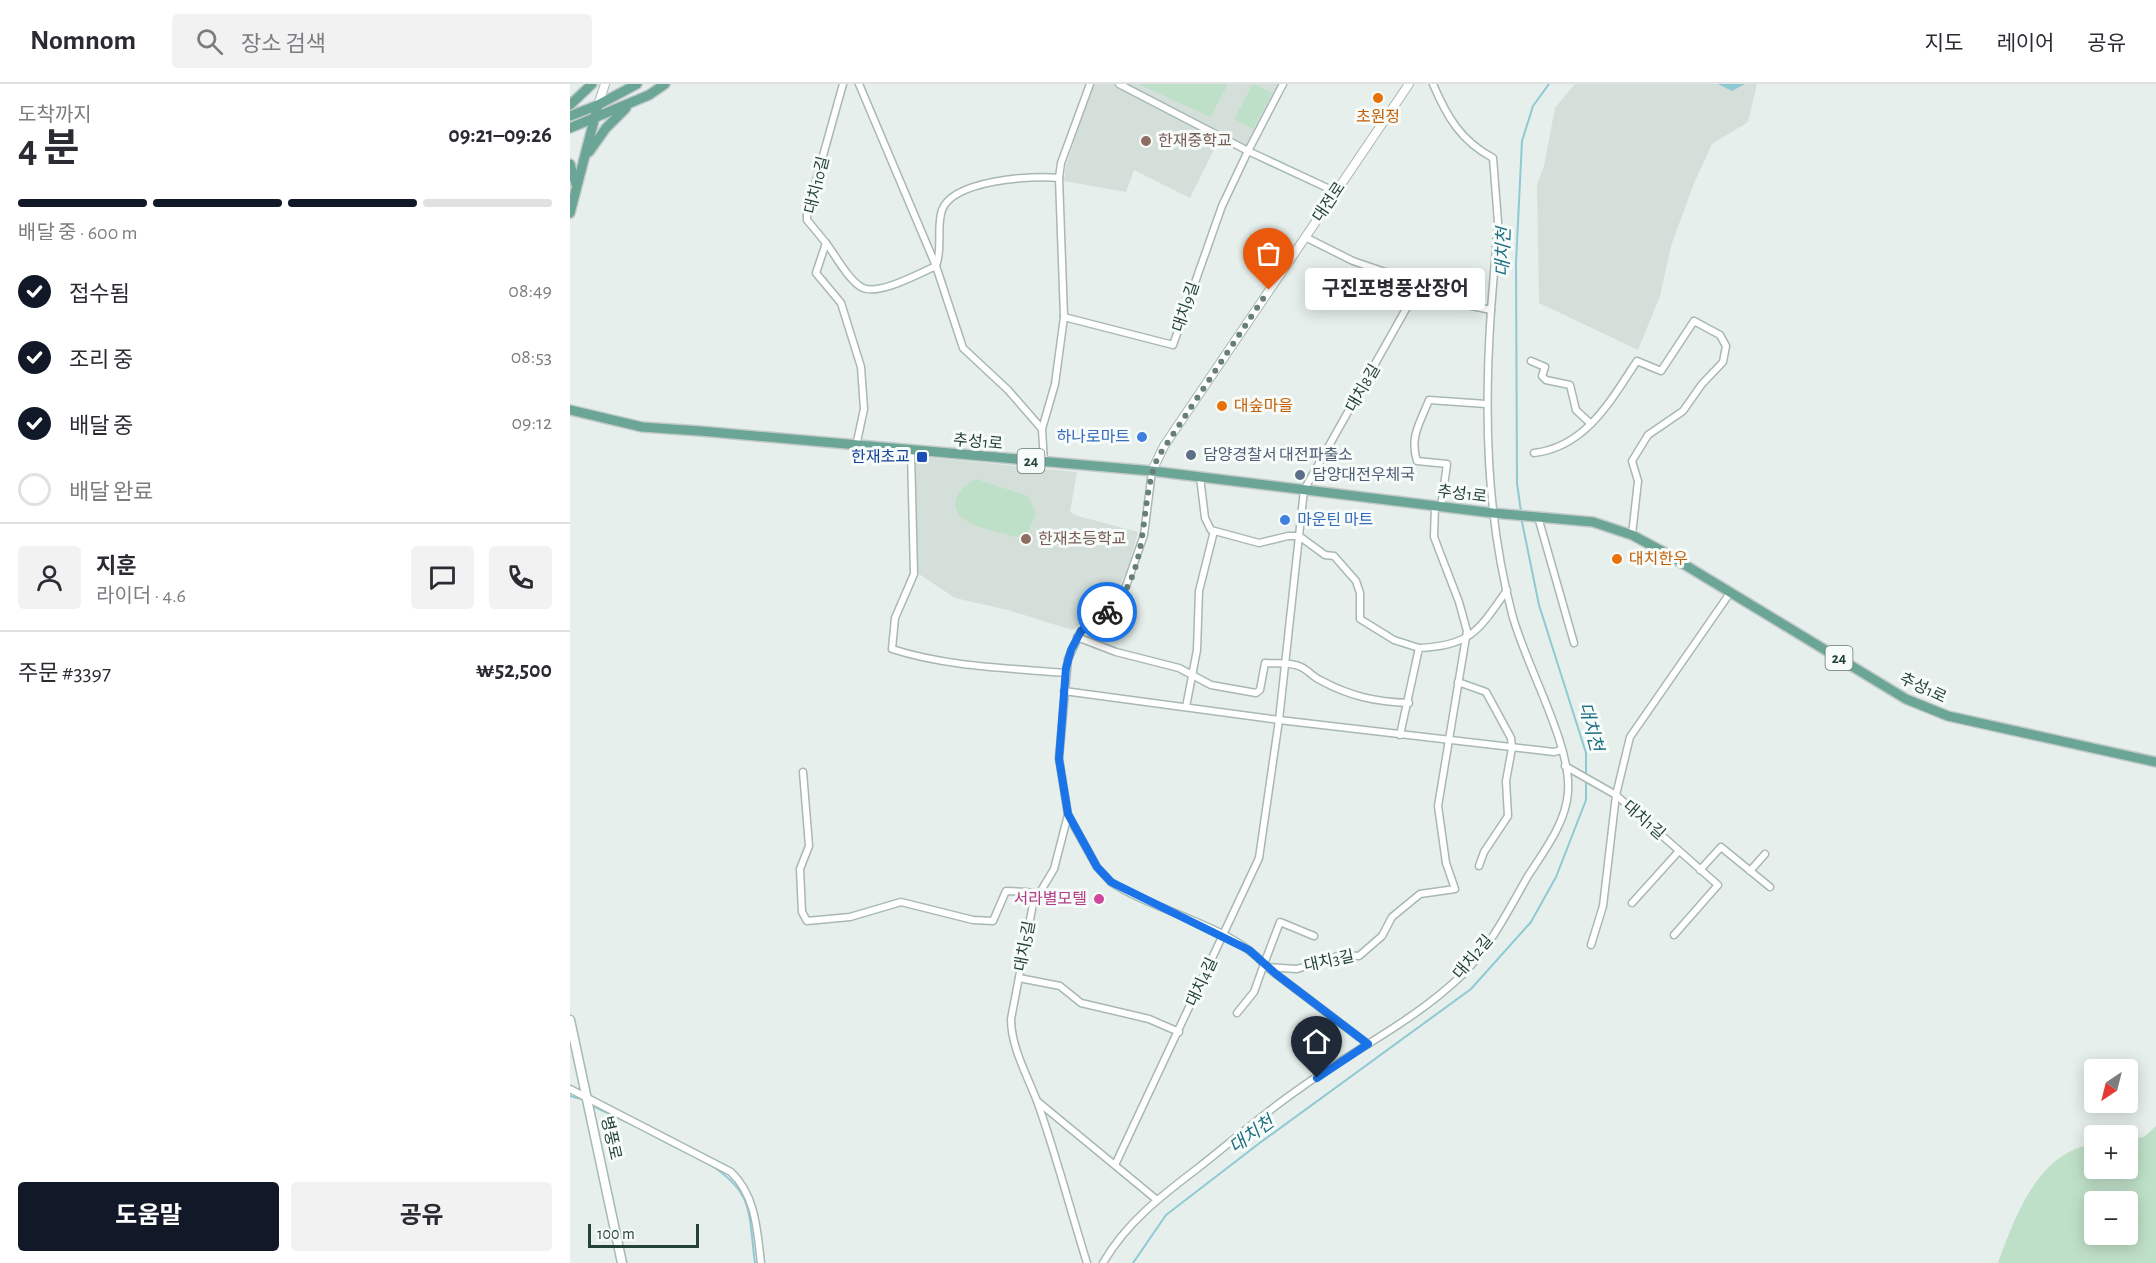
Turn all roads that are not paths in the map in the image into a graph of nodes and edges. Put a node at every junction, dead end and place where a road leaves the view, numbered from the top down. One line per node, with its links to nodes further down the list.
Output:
1 (592, 84): 13 (main road)
2 (605, 84): 14 (street)
3 (637, 84): 14 (main road)
4 (665, 84): 12 (main road)
5 (843, 84): 26 (street, 대치10길)
6 (859, 84): 27 (street)
7 (1090, 84): 21 (street)
8 (1119, 84): 18 (street)
9 (1283, 84): 18 (street)
10 (1409, 84): 23 (street, 대전로)
11 (1433, 84): 29 (street)
12 (634, 101): 16 (main road); 19 (main road)
13 (570, 105)
14 (598, 105): 15 (main road); 16 (main road)
15 (570, 116)
16 (594, 118): 17 (main road); 19 (main road)
17 (570, 128)
18 (1248, 151): 23 (street); 30 (street, 대치9길)
19 (585, 159): 22 (main road)
20 (570, 164): 22 (main road)
21 (1059, 178): 27 (street); 30 (street)
22 (577, 186): 24 (main road)
23 (1336, 192): 25 (street, 대전로)
24 (570, 213)
25 (1305, 237): 28 (street); 40 (street, 대전로)
26 (826, 243): 27 (street, 대치10길); 36 (street)
27 (936, 266): 35 (street)
28 (1420, 284): 29 (street); 42 (street, 대치8길)
29 (1491, 310): 32 (street)
30 (1064, 317): 35 (street)
31 (1531, 361): 34 (street)
32 (1486, 404): 43 (street, 대치3길); 44 (street)
33 (570, 410): 36 (main road, 추성1로 / 24)
34 (1591, 424): 38 (street); 47 (street)
35 (1042, 429): 39 (street)
36 (856, 447): 37 (main road, 추성1로 / 24)
37 (911, 452): 39 (main road, 추성1로 / 24); 56 (street)
38 (1534, 453)
39 (1044, 462): 40 (main road, 추성1로 / 24)
40 (1152, 471): 41 (main road, 추성1로 / 24); 51 (street, 대치5길)
41 (1200, 477): 42 (main road, 추성1로 / 24); 46 (street)
42 (1304, 490): 43 (main road, 추성1로 / 24); 48 (street, 대치4길)
43 (1438, 507): 44 (main road, 추성1로 / 24); 52 (street, 대치3길)
44 (1493, 513): 45 (main road, 추성1로 / 24); 49 (street, 대치2길)
45 (1538, 517): 47 (main road, 추성1로 / 24); 53 (street)
46 (1214, 531): 48 (street); 57 (street)
47 (1632, 535): 50 (main road, 추성1로 / 24)
48 (1299, 536): 54 (street); 55 (street, 대치4길)
49 (1507, 590): 52 (street); 66 (street, 대치2길)
50 (1730, 593): 67 (main road, 추성1로 / 24); 70 (street, 대치1길)
51 (1077, 637): 56 (street, 대치5길); 57 (street)
52 (1465, 640): 54 (street); 58 (street, 대치3길)
53 (1574, 643)
54 (1419, 648): 60 (street)
55 (1285, 664): 57 (street); 60 (street); 62 (street, 대치4길)
56 (1066, 673): 59 (street, 대치5길)
57 (1193, 677): 61 (street)
58 (1458, 682): 64 (street, 대치3길); 65 (street)
59 (1064, 691): 61 (street); 71 (street, 대치5길)
60 (1409, 703): 63 (street)
61 (1186, 707): 62 (street)
62 (1279, 720): 63 (street); 81 (street, 대치4길)
63 (1400, 735): 64 (street)
64 (1449, 741): 65 (street); 84 (street, 대치3길)
65 (1512, 748): 66 (street); 74 (street)
66 (1561, 750): 68 (street, 대치2길)
67 (2156, 762)
68 (1565, 766): 70 (street); 89 (street, 대치2길)
69 (803, 772): 78 (street)
70 (1616, 795): 72 (street, 대치1길); 83 (street)
71 (1068, 814): 78 (street, 대치5길); 81 (street)
72 (1679, 851): 75 (street, 대치1길); 79 (street)
73 (1764, 854): 76 (street)
74 (1479, 866)
75 (1700, 870): 76 (street); 80 (street, 대치1길)
76 (1750, 871): 77 (street)
77 (1770, 888)
78 (1037, 895): 85 (street, 대치5길)
79 (1632, 903)
80 (1674, 934)
81 (1223, 935): 84 (street); 88 (street, 대치4길)
82 (1314, 936): 84 (street)
83 (1591, 945)
84 (1266, 965): 86 (street); 89 (street)
85 (1019, 978): 88 (street); 92 (street, 대치5길)
86 (1237, 1013)
87 (570, 1020): 91 (main road, 병풍로)
88 (1179, 1032): 93 (street, 대치4길)
89 (1368, 1044): 94 (street, 대치2길)
90 (570, 1089): 91 (street)
91 (586, 1095): 95 (main road, 병풍로); 96 (street)
92 (1036, 1100): 93 (street); 97 (street, 대치5길)
93 (1115, 1165): 94 (street)
94 (1157, 1200): 98 (street, 대치2길)
95 (622, 1263)
96 (761, 1263)
97 (1087, 1263)
98 (1103, 1263)

